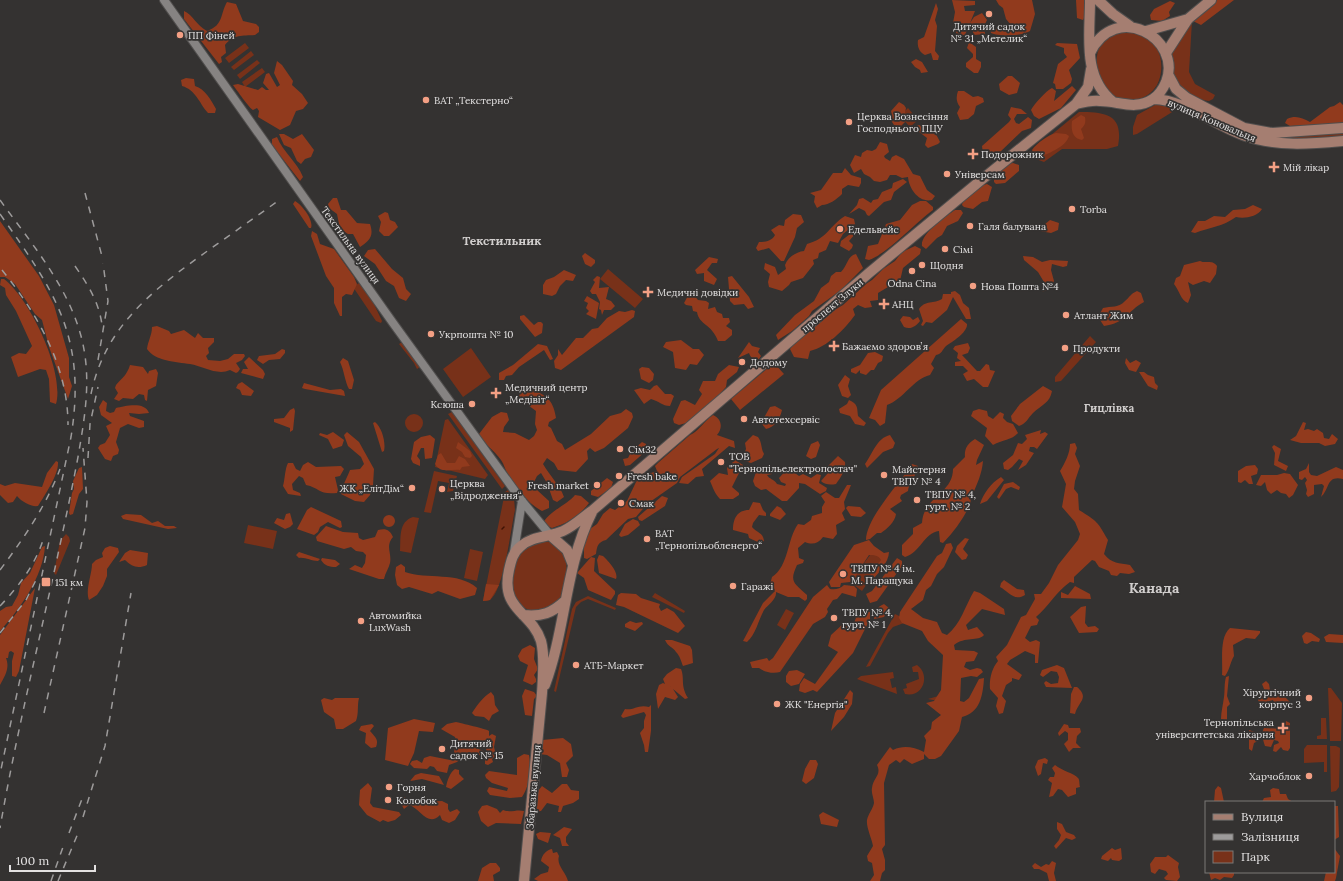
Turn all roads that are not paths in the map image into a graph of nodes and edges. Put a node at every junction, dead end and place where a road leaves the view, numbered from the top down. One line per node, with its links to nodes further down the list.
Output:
1 (164, 0): 19 (street, Текстильна вулиця)
2 (1090, 0): 8 (main road)
3 (1098, 0): 6 (main road)
4 (1211, 0): 5 (main road)
5 (1188, 18): 7 (main road); 9 (main road)
6 (1130, 26): 7 (main road); 8 (main road)
7 (1146, 31): 9 (main road)
8 (1090, 53): 10 (main road)
9 (1166, 53): 11 (main road)
10 (1091, 69): 13 (main road); 14 (main road, проспект Злуки)
11 (1168, 76): 12 (main road); 15 (main road, вулиця Коновальця)
12 (1154, 99): 13 (main road); 15 (main road, вулиця Коновальця)
13 (1114, 103): 14 (main road)
14 (1076, 104): 20 (main road, проспект Злуки)
15 (1208, 115): 17 (main road, вулиця Коновальця)
16 (1343, 128): 17 (main road, вулиця Коновальця)
17 (1270, 138): 18 (main road, вулиця Коновальця)
18 (1343, 141)
19 (522, 501): 21 (street, Текстильна вулиця); 22 (street)
20 (593, 510): 21 (main road, проспект Злуки); 23 (main road, проспект Злуки)
21 (550, 536): 22 (main road); 23 (main road)
22 (514, 552): 25 (main road)
23 (574, 567): 24 (main road)
24 (565, 601): 25 (main road); 26 (main road, Збаразька вулиця)
25 (523, 615): 26 (main road, Збаразька вулиця)
26 (542, 693): 27 (main road, Збаразька вулиця)
27 (524, 881)

